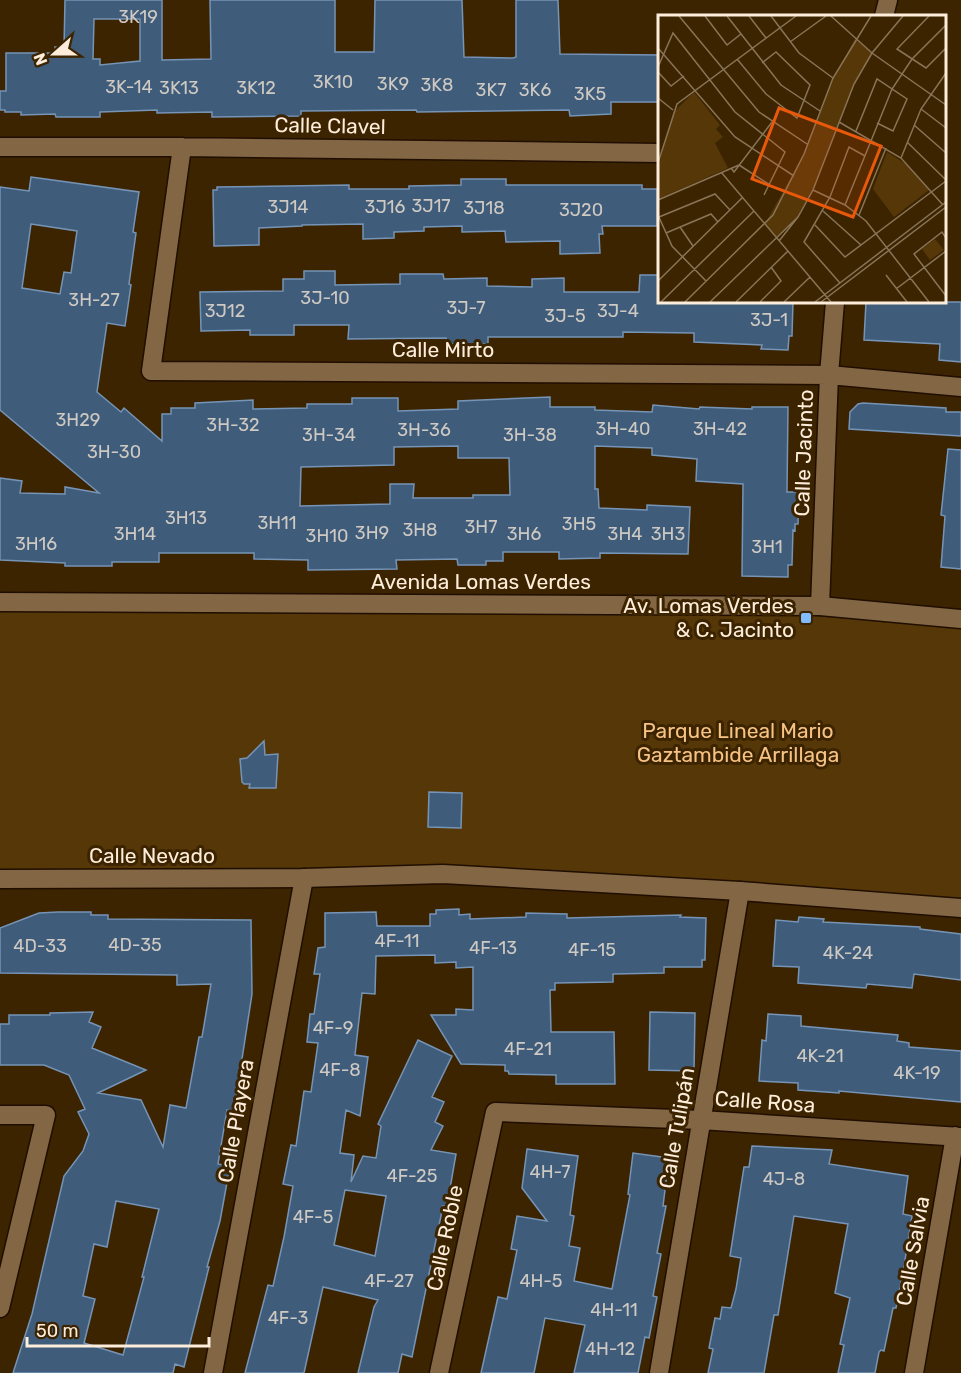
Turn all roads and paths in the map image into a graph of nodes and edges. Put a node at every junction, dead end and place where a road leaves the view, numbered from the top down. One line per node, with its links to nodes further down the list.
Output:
1 (888, 0): 2 (street)
2 (884, 15)
3 (0, 147): 4 (street, Calle Clavel)
4 (182, 147): 5 (street, Calle Clavel); 7 (street, Calle Mirto)
5 (658, 153)
6 (835, 303): 7 (street, Calle Jacinto)
7 (829, 375): 8 (street, Calle Mirto); 10 (street, Calle Jacinto)
8 (961, 387)
9 (0, 602): 10 (street, Avenida Lomas Verdes)
10 (820, 606): 11 (street, Avenida Lomas Verdes)
11 (961, 620)
12 (304, 878): 13 (street, Calle Nevado); 14 (street, Calle Nevado); 21 (street, Calle Playera)
13 (0, 879)
14 (740, 891): 15 (street, Calle Nevado); 18 (street, Calle Tulipán)
15 (961, 908)
16 (495, 1112): 18 (street, Calle Rosa); 22 (street, Calle Roble)
17 (0, 1115): 20 (street)
18 (701, 1120): 19 (street, Calle Rosa); 23 (street, Calle Tulipán)
19 (958, 1136): 24 (street, Calle Salvia)
20 (0, 1308)
21 (213, 1373)
22 (439, 1373)
23 (659, 1373)
24 (914, 1373)

